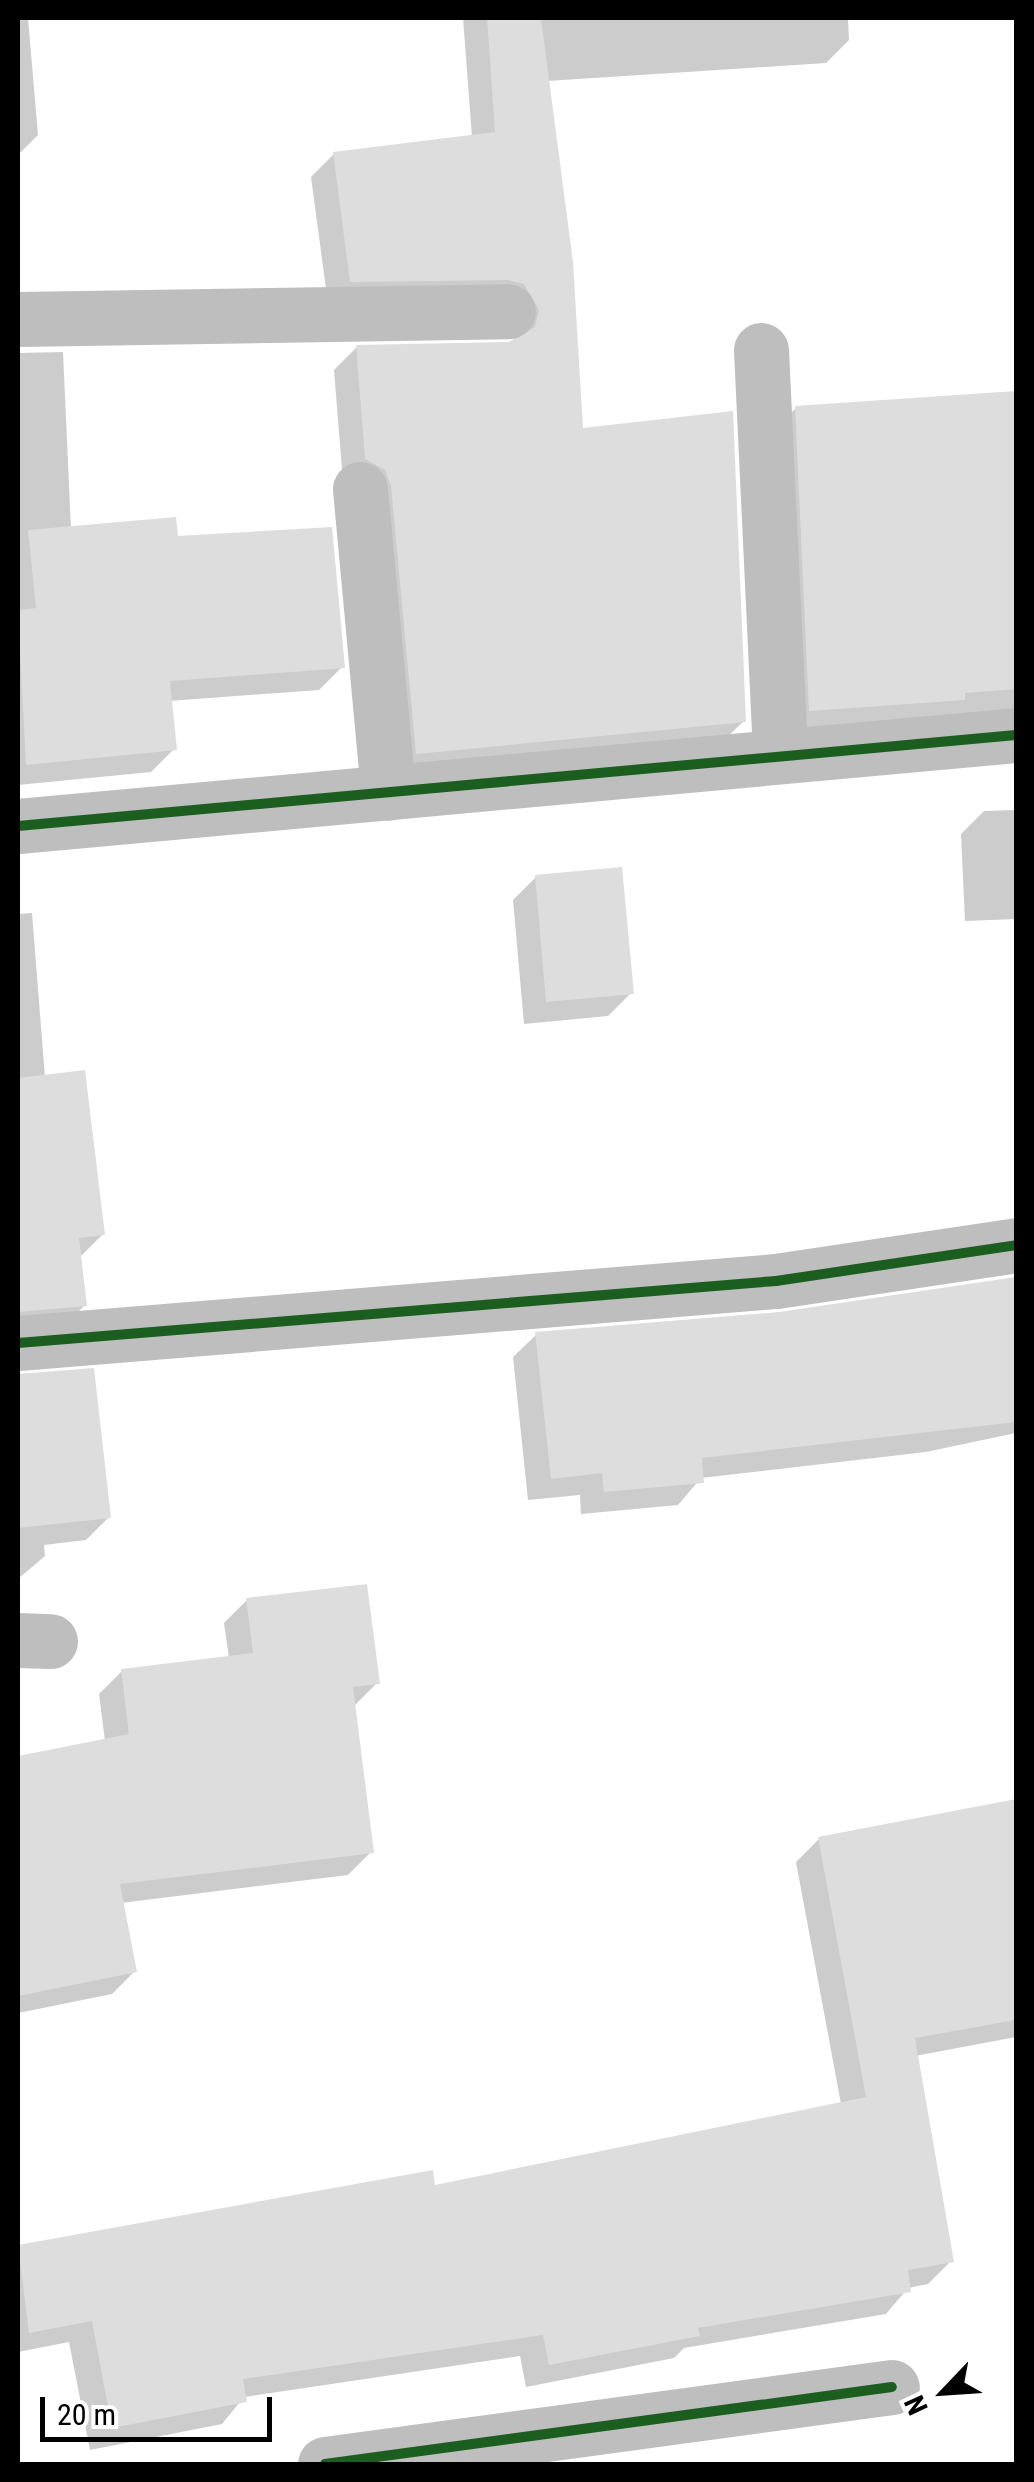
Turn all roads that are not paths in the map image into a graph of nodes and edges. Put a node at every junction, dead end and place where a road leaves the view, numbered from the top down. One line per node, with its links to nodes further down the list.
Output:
1 (508, 311): 2 (street)
2 (18, 319)
3 (761, 350): 6 (street)
4 (360, 490): 7 (street)
5 (1016, 735): 6 (street)
6 (780, 756): 7 (street)
7 (388, 792): 8 (street)
8 (18, 826)
9 (1016, 1245): 10 (street)
10 (18, 1343)
11 (892, 2388): 12 (street)
12 (325, 2464)

